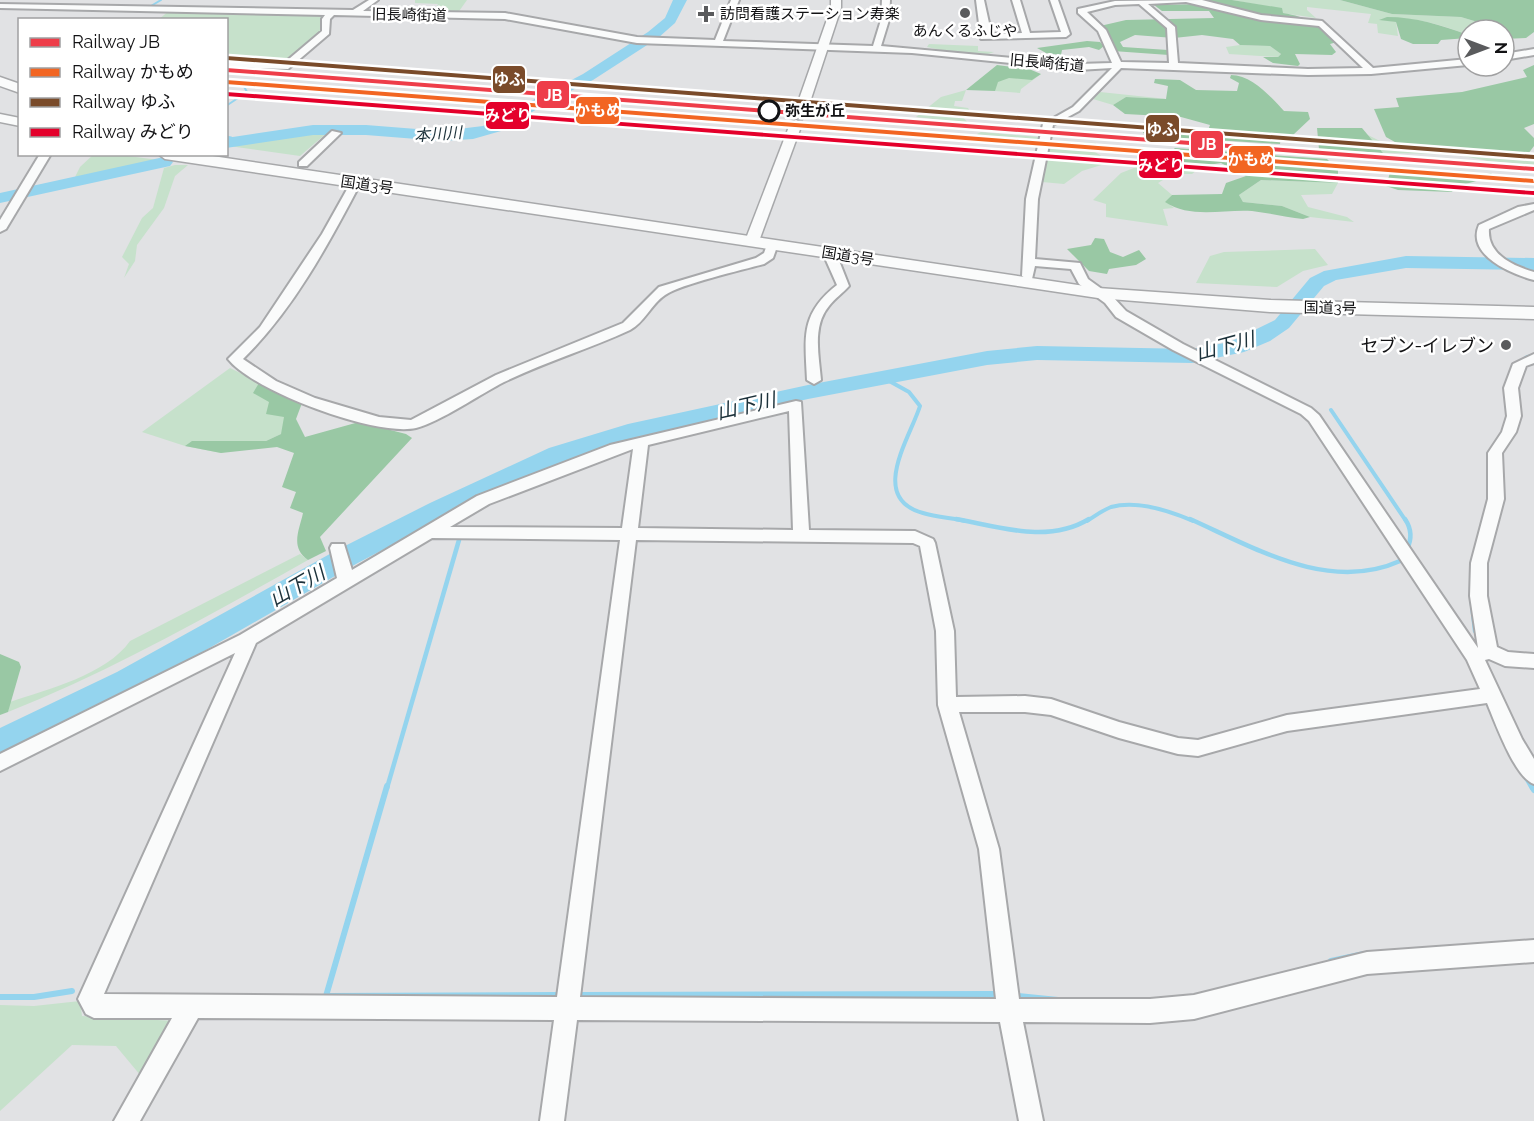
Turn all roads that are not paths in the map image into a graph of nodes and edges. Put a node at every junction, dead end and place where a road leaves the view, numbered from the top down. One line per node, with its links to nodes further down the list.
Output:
1 (135, 0): 16 (street)
2 (374, 0): 18 (street)
3 (735, 0): 21 (street)
4 (836, 0): 22 (main road)
5 (886, 0): 23 (street)
6 (980, 0): 20 (street)
7 (1016, 0): 20 (street)
8 (1054, 0): 20 (street)
9 (1092, 0): 13 (street)
10 (1166, 0): 11 (street); 30 (street)
11 (1141, 2): 13 (street); 29 (street)
12 (23, 3): 14 (street, 旧長崎街道); 15 (street, 旧長崎街道)
13 (1103, 5): 28 (street)
14 (0, 6)
15 (77, 6): 16 (street, 旧長崎街道); 19 (street)
16 (118, 7): 17 (street, 旧長崎街道)
17 (331, 13): 18 (street, 旧長崎街道); 27 (street)
18 (353, 14): 21 (street, 旧長崎街道)
19 (62, 18)
20 (1027, 36)
21 (718, 43): 22 (street, 旧長崎街道)
22 (823, 47): 23 (street, 旧長崎街道); 33 (main road)
23 (876, 49): 28 (street, 旧長崎街道)
24 (1534, 52): 25 (street)
25 (1516, 55)
26 (1456, 63): 30 (street, 旧長崎街道)
27 (228, 64)
28 (1117, 64): 29 (street, 旧長崎街道); 52 (street)
29 (1174, 66): 30 (street, 旧長崎街道)
30 (1371, 71)
31 (0, 81): 32 (highway)
32 (18, 87)
33 (803, 105)
34 (0, 118): 35 (highway)
35 (18, 122)
36 (0, 123): 38 (highway)
37 (796, 124): 49 (main road)
38 (18, 127)
39 (0, 129): 40 (highway)
40 (18, 132)
41 (336, 134): 45 (street)
42 (228, 152): 45 (highway, 国道3号)
43 (45, 156): 48 (street)
44 (178, 156): 46 (highway, 国道3号)
45 (303, 164): 49 (highway, 国道3号)
46 (355, 184): 49 (highway, 国道3号); 50 (street)
47 (1534, 207): 53 (street)
48 (0, 228)
49 (754, 237): 50 (highway, 国道3号); 52 (highway, 国道3号)
50 (772, 244): 51 (highway, 国道3号)
51 (830, 254): 55 (highway, 国道3号); 61 (street)
52 (1028, 269): 54 (highway, 国道3号)
53 (1534, 276)
54 (1083, 281): 55 (street); 56 (highway, 国道3号)
55 (1098, 293): 56 (highway, 国道3号); 69 (street)
56 (1272, 302): 57 (highway, 国道3号)
57 (1322, 303): 58 (highway, 国道3号); 59 (highway, 国道3号)
58 (1534, 304)
59 (1534, 313)
60 (1534, 358): 69 (street)
61 (814, 380)
62 (641, 441): 63 (street); 64 (street); 65 (street)
63 (429, 532): 65 (street); 67 (street)
64 (801, 534): 65 (street); 72 (street)
65 (628, 535): 77 (street)
66 (338, 550): 67 (street)
67 (346, 579): 68 (street)
68 (246, 640): 73 (street); 76 (street)
69 (1482, 654): 70 (street); 71 (street)
70 (1534, 661)
71 (1492, 695): 72 (street); 74 (street)
72 (947, 705): 78 (street)
73 (0, 763)
74 (1534, 776)
75 (1534, 951): 78 (street)
76 (192, 1006): 77 (street); 79 (street)
77 (566, 1007): 78 (street); 80 (street)
78 (1009, 1008): 81 (street)
79 (126, 1121)
80 (552, 1121)
81 (1031, 1121)

